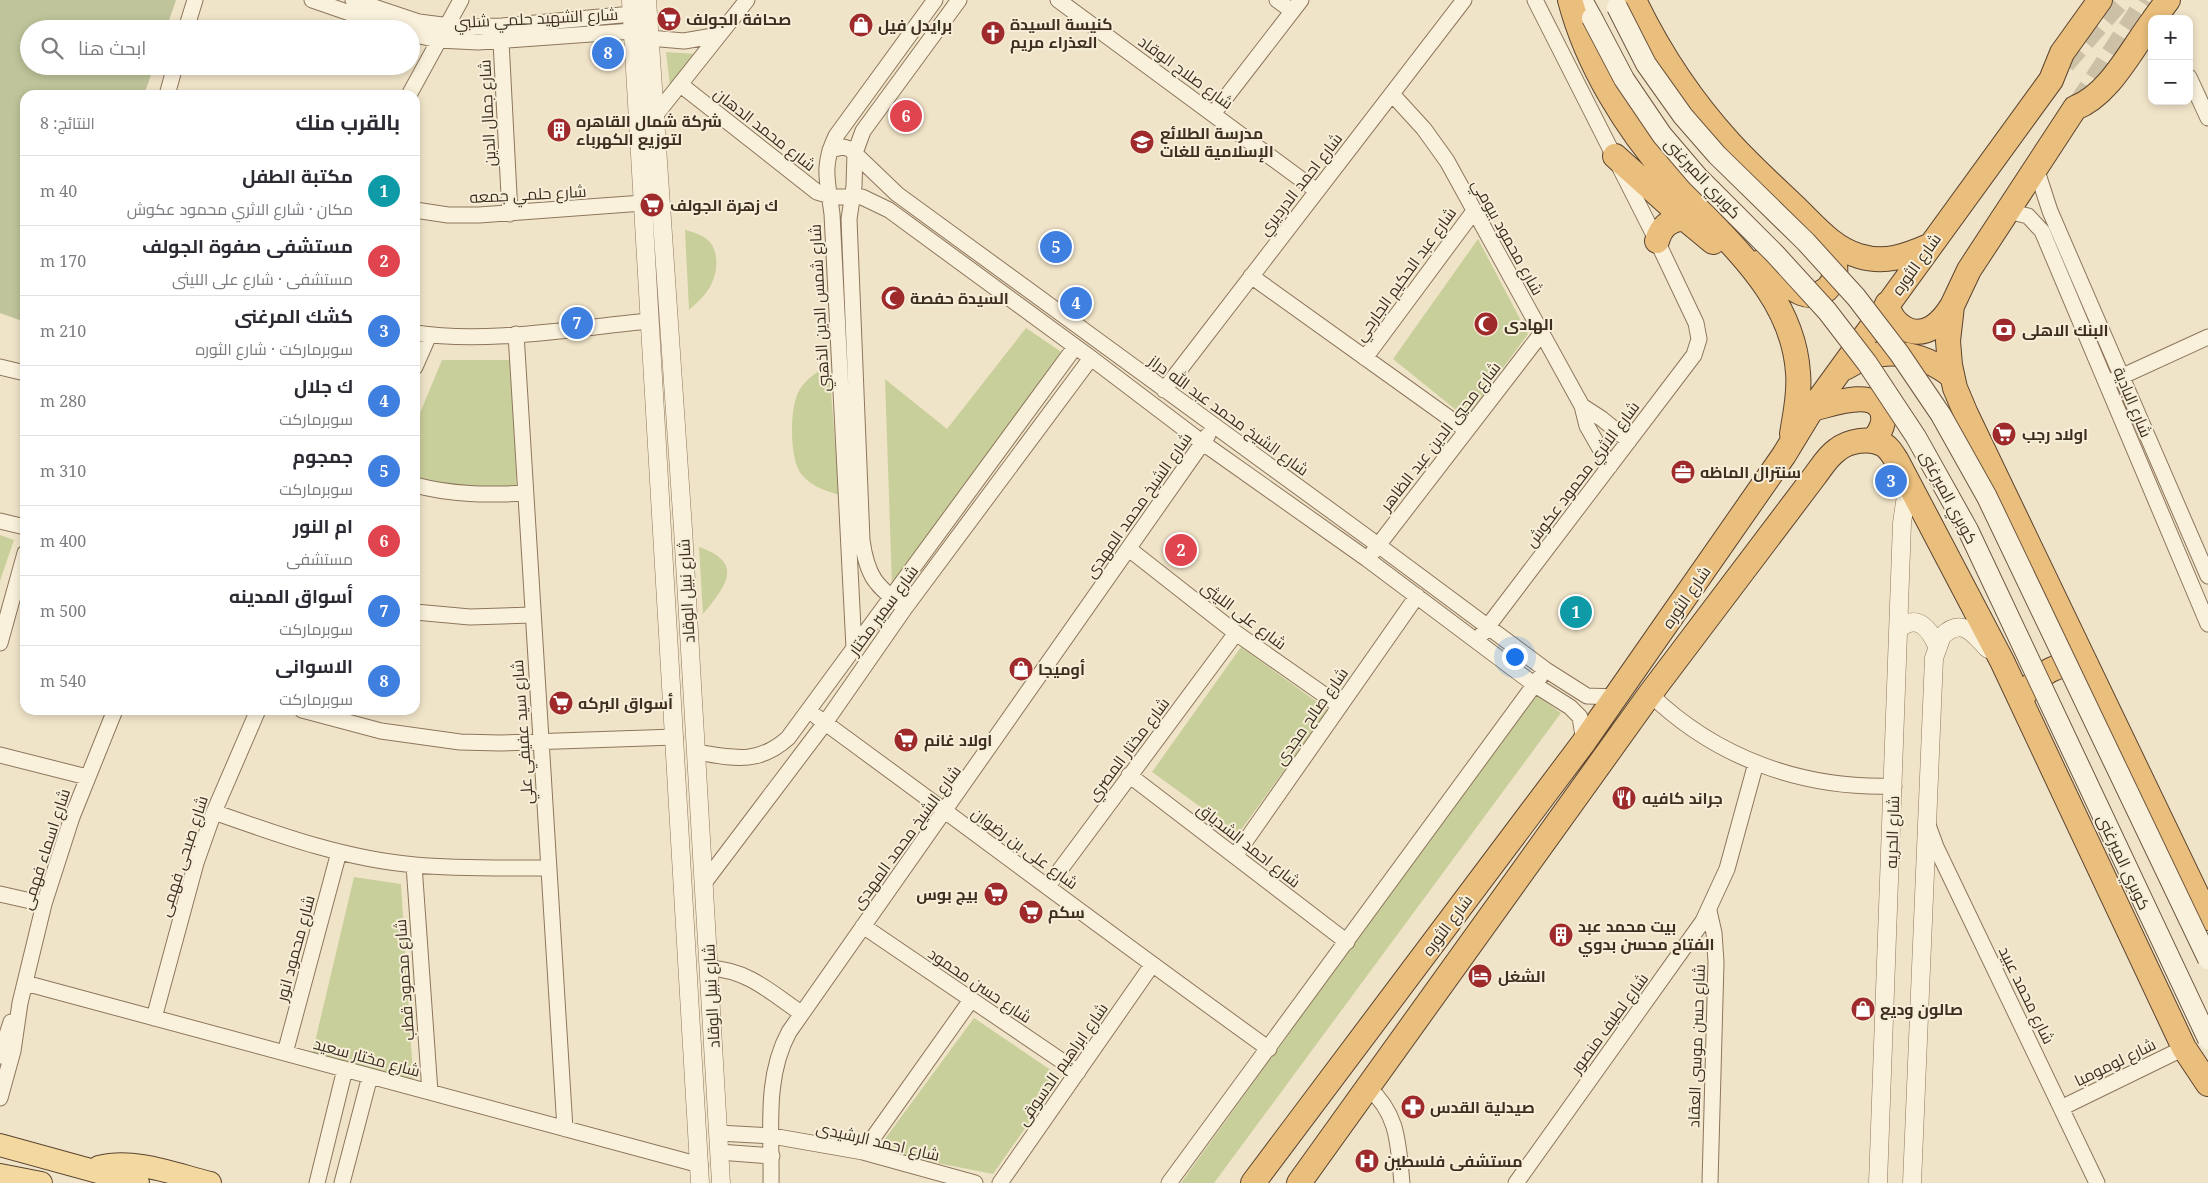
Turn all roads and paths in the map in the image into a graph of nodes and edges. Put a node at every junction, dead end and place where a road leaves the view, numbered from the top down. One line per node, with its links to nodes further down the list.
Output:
1 (195, 0): 19 (street)
2 (312, 0): 20 (street)
3 (354, 0): 21 (street, شارع الشهيد حلمي شلبي)
4 (461, 0): 24 (street)
5 (647, 0): 22 (street, شارع نبيل الوقاد)
6 (747, 0): 25 (street)
7 (935, 0): 40 (street, شارع شمس الدين الذهبي)
8 (959, 0): 41 (street, شارع شمس الدين الذهبي)
9 (1058, 0): 37 (street, شارع صلاح الوقاد)
10 (1277, 0): 17 (street)
11 (1464, 0): 36 (street, شارع احمد الدرديري)
12 (1535, 0): 42 (street)
13 (1570, 0): 56 (highway)
14 (1582, 0): 157 (main road, كوبري الميرغنى, bridge)
15 (2100, 0): 55 (highway, شارع الثوره)
16 (1621, 2): 53 (highway); 149 (main road, كوبري الميرغنى, bridge)
17 (1296, 6): 37 (street)
18 (2159, 14): 43 (highway)
19 (189, 20)
20 (370, 20)
21 (413, 20)
22 (637, 21): 24 (street, شارع الشهيد حلمي شلبي); 25 (street); 28 (street, شارع الشهيد حلمي شلبي); 38 (street, شارع نبيل الوقاد); 47 (street, شارع نبيل الوقاد)
23 (420, 22): 24 (street, شارع الشهيد حلمي شلبي)
24 (446, 26): 27 (street)
25 (720, 35): 32 (street)
26 (420, 36): 27 (street, شارع الشهيد حلمي شلبي)
27 (438, 40): 28 (street, شارع الشهيد حلمي شلبي); 29 (street)
28 (501, 41): 51 (street, شارع جمال الدين)
29 (420, 74)
30 (173, 75): 34 (street)
31 (420, 75): 35 (street)
32 (681, 86): 38 (street); 45 (street, شارع محمد الدهان)
33 (2193, 86): 39 (street)
34 (168, 90)
35 (412, 90)
36 (1392, 94): 44 (street, شارع احمد الدرديري); 48 (street, شارع محمود بيومي)
37 (1214, 114): 44 (street, شارع صلاح الوقاد)
38 (654, 117): 83 (street, شارع نبيل الوقاد)
39 (2208, 118)
40 (830, 150): 41 (street); 45 (street, شارع شمس الدين الذهبي)
41 (855, 153): 46 (street, شارع شمس الدين الذهبي); 74 (street, شارع الشيخ محمد عبد الله دراز)
42 (1615, 156): 52 (highway); 54 (street)
43 (2036, 168): 50 (highway); 72 (street, شارع البادية)
44 (1317, 191): 57 (street, شارع احمد الدرديري)
45 (829, 197): 46 (street); 91 (street, شارع شمس الدين الذهبي)
46 (852, 197): 65 (street); 91 (street, شارع شمس الدين الذهبي)
47 (643, 203): 51 (street, شارع حلمي جمعه); 60 (street, شارع نبيل الوقاد)
48 (1474, 210): 63 (street, شارع محمود بيومي); 67 (street, شارع عبد الحكيم الجارحي)
49 (420, 211): 51 (street, شارع حلمي جمعه)
50 (2008, 211): 59 (highway); 73 (street, شارع البادية)
51 (510, 214)
52 (1684, 218): 54 (highway); 56 (highway)
53 (1829, 240): 55 (highway); 56 (highway)
54 (1657, 241): 79 (street, شارع الاثري محمود عكوش)
55 (1929, 246): 58 (highway, شارع الثوره)
56 (1744, 258): 84 (highway)
57 (1251, 276): 67 (street, شارع عبد الحكيم الجارحي); 74 (street, شارع احمد الدرديري)
58 (1888, 304): 59 (highway); 69 (highway, شارع الثوره)
59 (1952, 306): 71 (highway)
60 (649, 321): 62 (street); 82 (street, شارع نبيل الوقاد)
61 (422, 334): 62 (street)
62 (516, 334): 88 (street, شارع سيد عفيفي علي)
63 (1542, 334): 75 (street, شارع محمود بيومي); 78 (street, شارع محيي الدين عبد الظاهر)
64 (2208, 337): 72 (street)
65 (1075, 347): 66 (street); 99 (street, شارع سمير مختار)
66 (1091, 358): 81 (street); 100 (street, شارع سمير مختار)
67 (1365, 358): 78 (street, شارع عبد الحكيم الجارحي)
68 (0, 367): 70 (street)
69 (1841, 370): 71 (highway); 76 (highway, شارع الثوره)
70 (20, 372)
71 (1952, 376): 113 (highway)
72 (2122, 376): 73 (street); 97 (street, شارع البادية)
73 (2106, 383): 96 (street, شارع البادية)
74 (1164, 390): 77 (street, شارع الشيخ محمد عبد الله دراز)
75 (1582, 406): 79 (street, شارع محمود بيومي); 85 (street, شارع محمود بيومي)
76 (1812, 409): 80 (highway); 84 (highway, شارع الثوره)
77 (1215, 426): 81 (street, شارع الشيخ محمد المهدى); 92 (street, شارع الشيخ محمد عبد الله دراز)
78 (1466, 430): 92 (street, شارع محيي الدين عبد الظاهر)
79 (1629, 441): 85 (street, شارع الاثري محمود عكوش)
80 (1873, 441): 86 (highway); 116 (highway, شارع الثوره)
81 (1203, 443): 93 (street, شارع الشيخ محمد المهدى); 94 (street)
82 (658, 445): 83 (street); 125 (street, شارع نبيل الوقاد)
83 (676, 445): 128 (street, شارع نبيل الوقاد)
84 (1790, 446): 117 (highway, شارع الثوره)
85 (1610, 466): 105 (street, شارع الاثري محمود عكوش)
86 (1908, 482): 106 (street, شارع الحريه); 112 (highway)
87 (420, 487): 88 (street)
88 (525, 492): 102 (street, شارع سيد عفيفي علي)
89 (0, 521): 90 (street)
90 (20, 527)
91 (855, 540): 99 (street, شارع شمس الدين الذهبي); 111 (street, شارع شمس الدين الذهبي)
92 (1378, 545): 94 (street, شارع محيي الدين عبد الظاهر); 105 (street, شارع الشيخ محمد عبد الله دراز)
93 (1129, 549): 107 (street, شارع على الليثى); 134 (street, شارع الشيخ محمد المهدى)
94 (1367, 559): 98 (street)
95 (20, 568): 103 (street)
96 (2187, 574): 97 (street); 104 (street, شارع البادية)
97 (2208, 574)
98 (1417, 596): 108 (street); 119 (street, شارع صالح مجدى)
99 (891, 598): 100 (street, شارع شمس الدين الذهبي); 111 (street, شارع سمير مختار)
100 (905, 608): 124 (street, شارع سمير مختار)
101 (420, 612): 102 (street)
102 (532, 615): 126 (street, شارع سيد عفيفي علي)
103 (3, 618): 109 (street)
104 (2208, 624)
105 (1487, 626): 108 (street, شارع الاثري محمود عكوش); 114 (street, شارع الشيخ محمد عبد الله دراز)
106 (1900, 628): 110 (street); 133 (street, شارع الحريه)
107 (1236, 633): 119 (street, شارع على الليثى); 131 (street, شارع مختار المصري)
108 (1476, 641): 115 (street)
109 (0, 643)
110 (1937, 646): 112 (street); 136 (street, شارع الحريه)
111 (854, 648): 120 (street, شارع سمير مختار)
112 (2002, 661): 118 (highway)
113 (2085, 662): 118 (highway); 146 (highway)
114 (1546, 670): 115 (street); 117 (street, شارع الشيخ محمد عبد الله دراز)
115 (1535, 685): 127 (street); 148 (street)
116 (1650, 694): 130 (street); 166 (highway, شارع الثوره)
117 (1617, 697): 127 (highway, شارع الثوره)
118 (2020, 699): 158 (highway)
119 (1340, 706): 138 (street, شارع صالح مجدى)
120 (808, 711): 124 (street, شارع على بن رضوان); 128 (street, شارع سمير مختار)
121 (113, 715): 132 (street, شارع اسماء فهمى)
122 (256, 715): 135 (street, شارع صبحى فهمى)
123 (319, 715): 126 (street)
124 (825, 723): 134 (street, شارع على بن رضوان); 141 (street, شارع سمير مختار)
125 (675, 737): 126 (street); 177 (street, شارع نبيل الوقاد)
126 (540, 742): 140 (street, شارع سيد عفيفي علي)
127 (1584, 742): 191 (highway, شارع الثوره)
128 (696, 752): 141 (street, شارع نبيل الوقاد)
129 (0, 756): 132 (street)
130 (1756, 764): 133 (street); 145 (street, شارع لطيف منصور)
131 (1129, 775): 138 (street, شارع احمد الشدياق); 142 (street, شارع مختار المصري)
132 (87, 777): 144 (street, شارع اسماء فهمى)
133 (1894, 786): 196 (street, شارع الحريه)
134 (946, 811): 142 (street, شارع على بن رضوان); 147 (street, شارع الشيخ محمد المهدى)
135 (214, 812): 137 (street); 156 (street, شارع صبحى فهمى)
136 (1926, 821): 169 (street, شارع محمد عبيد); 197 (street, شارع الحريه)
137 (339, 852): 139 (street); 160 (street, شارع محمود انور)
138 (1234, 856): 148 (street, شارع احمد الشدياق)
139 (414, 865): 140 (street); 167 (street, شارع محمود قطب)
140 (548, 868): 170 (street, شارع سيد عفيفي علي)
141 (704, 883): 151 (street, شارع نبيل الوقاد)
142 (1048, 886): 150 (street, شارع على بن رضوان)
143 (0, 894): 144 (street)
144 (44, 904): 152 (street, شارع اسماء فهمى)
145 (1709, 911): 194 (street, شارع لطيف منصور); 195 (street, شارع حسن موسى العقاد)
146 (2208, 918)
147 (863, 926): 153 (street, شارع حسن محمود); 155 (street, شارع الشيخ محمد المهدى)
148 (1347, 942): 159 (street)
149 (2208, 959)
150 (1152, 965): 159 (street, شارع على بن رضوان); 163 (street, شارع ابراهيم الدسوقى)
151 (709, 968): 155 (street); 171 (street, شارع نبيل الوقاد)
152 (25, 983): 154 (street, شارع اسماء فهمى); 156 (street, شارع مختار سعيد)
153 (971, 1000): 163 (street, شارع حسن محمود); 175 (street)
154 (20, 1003): 161 (street, شارع اسماء فهمى); 168 (street, شارع اسماء فهمى)
155 (801, 1013): 172 (street, شارع الشيخ محمد المهدى)
156 (154, 1018): 160 (street, شارع مختار سعيد)
157 (2208, 1039)
158 (2184, 1048): 165 (highway); 169 (street, شارع لومومبا)
159 (1269, 1049): 190 (street)
160 (285, 1053): 162 (street, شارع مختار سعيد)
161 (0, 1056)
162 (345, 1069): 164 (street, شارع مختار سعيد); 183 (street)
163 (1078, 1072): 189 (street, شارع ابراهيم الدسوقى)
164 (370, 1076): 167 (street, شارع مختار سعيد); 184 (street)
165 (2208, 1084)
166 (1368, 1087): 192 (highway, شارع الثوره); 193 (street)
167 (430, 1092): 170 (street, شارع مختار سعيد)
168 (0, 1098)
169 (2062, 1108): 198 (street, شارع محمد عبيد)
170 (565, 1129): 177 (street, شارع مختار سعيد)
171 (718, 1133): 172 (street, شارع احمد الرشيدى); 174 (street, شارع نبيل الوقاد)
172 (772, 1136): 175 (street, شارع احمد الرشيدى); 176 (street, شارع الشيخ محمد المهدى)
173 (0, 1145): 178 (main road)
174 (719, 1152): 176 (street); 186 (street, شارع نبيل الوقاد)
175 (863, 1152): 188 (street, شارع احمد الرشيدى)
176 (772, 1156): 187 (street, شارع الشيخ محمد المهدى)
177 (700, 1165): 185 (street, شارع نبيل الوقاد)
178 (88, 1169): 181 (main road); 182 (main road)
179 (0, 1174): 180 (main road)
180 (41, 1183)
181 (138, 1183)
182 (210, 1183)
183 (317, 1183)
184 (342, 1183)
185 (700, 1183)
186 (721, 1183)
187 (771, 1183)
188 (975, 1183)
189 (1000, 1183)
190 (1169, 1183)
191 (1253, 1183)
192 (1298, 1183)
193 (1402, 1183)
194 (1516, 1183)
195 (1710, 1183)
196 (1878, 1183)
197 (1912, 1183)
198 (2098, 1183)

